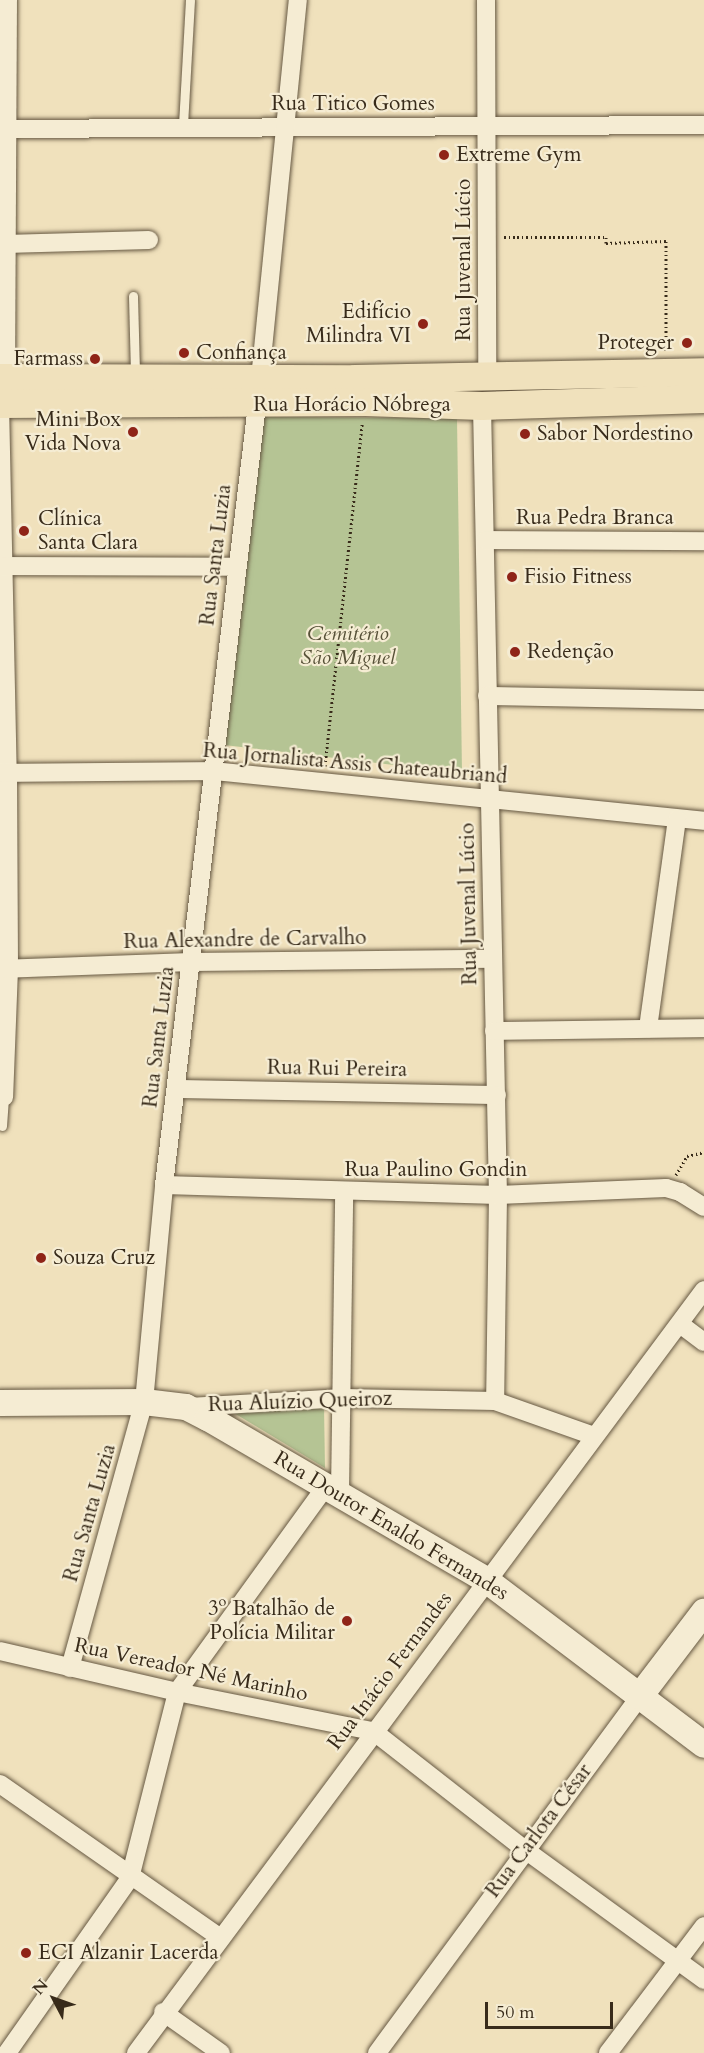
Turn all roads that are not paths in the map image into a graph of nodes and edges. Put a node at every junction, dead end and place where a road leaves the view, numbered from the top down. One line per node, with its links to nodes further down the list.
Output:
1 (4, 0): 9 (main road)
2 (190, 0): 6 (lane)
3 (298, 0): 8 (street, Rua Santa Luzia)
4 (486, 0): 7 (street, Rua Juvenal Lúcio)
5 (704, 124): 7 (street, Rua Titico Gomes)
6 (183, 125): 8 (street, Rua Titico Gomes); 9 (street, Rua Titico Gomes)
7 (489, 126): 8 (street, Rua Titico Gomes); 14 (street, Rua Juvenal Lúcio)
8 (283, 127): 17 (street, Rua Santa Luzia)
9 (3, 129): 11 (main road)
10 (149, 240): 11 (street)
11 (5, 243): 16 (main road)
12 (132, 296): 15 (lane)
13 (704, 372): 14 (main road, Rua Horácio Nóbrega)
14 (487, 377): 17 (main road, Rua Horácio Nóbrega)
15 (135, 379): 16 (main road, Rua Horácio Nóbrega); 17 (main road, Rua Horácio Nóbrega)
16 (3, 388): 17 (main road, Rua Horácio Nóbrega); 22 (street)
17 (259, 392): 19 (main road, Rua Horácio Nóbrega); 23 (street, Rua Santa Luzia)
18 (704, 399): 19 (main road, Rua Horácio Nóbrega)
19 (482, 406): 20 (street, Rua Juvenal Lúcio)
20 (486, 540): 21 (street, Rua Pedra Branca); 24 (street, Rua Juvenal Lúcio)
21 (704, 541)
22 (2, 566): 23 (street); 27 (street)
23 (237, 567): 26 (street, Rua Santa Luzia)
24 (487, 696): 25 (street); 28 (street, Rua Juvenal Lúcio)
25 (704, 700)
26 (214, 771): 27 (street, Rua Jornalista Assis Chateaubriand); 28 (street, Rua Jornalista Assis Chateaubriand); 32 (street, Rua Santa Luzia)
27 (4, 773): 33 (street)
28 (490, 799): 29 (street, Rua Jornalista Assis Chateaubriand); 31 (street, Rua Juvenal Lúcio)
29 (677, 819): 30 (street, Rua Jornalista Assis Chateaubriand); 34 (street)
30 (704, 821)
31 (492, 959): 32 (street, Rua Alexandre de Carvalho); 36 (street, Rua Juvenal Lúcio)
32 (190, 962): 33 (street, Rua Alexandre de Carvalho); 37 (street, Rua Santa Luzia)
33 (4, 969): 39 (street)
34 (648, 1028): 35 (street); 36 (street)
35 (704, 1028)
36 (494, 1031): 38 (street, Rua Juvenal Lúcio)
37 (176, 1089): 38 (street, Rua Rui Pereira); 41 (street, Rua Santa Luzia)
38 (497, 1095): 43 (street, Rua Juvenal Lúcio)
39 (4, 1097): 40 (lane)
40 (2, 1126)
41 (164, 1185): 42 (street, Rua Paulino Gondin); 51 (street, Rua Santa Luzia)
42 (344, 1193): 43 (street, Rua Paulino Gondin); 48 (street)
43 (498, 1195): 44 (street, Rua Paulino Gondin); 49 (street, Rua Juvenal Lúcio)
44 (704, 1207)
45 (704, 1290): 46 (street, Rua Inácio Fernandes)
46 (680, 1324): 47 (street); 53 (street, Rua Inácio Fernandes)
47 (704, 1342)
48 (344, 1398): 49 (street, Rua Aluízio Queiroz); 52 (street, Rua Aluízio Queiroz); 54 (street)
49 (495, 1401): 53 (street, Rua Aluízio Queiroz)
50 (0, 1402): 51 (main road, Rua Aluízio Queiroz)
51 (144, 1402): 52 (main road, Rua Aluízio Queiroz); 58 (street, Rua Santa Luzia)
52 (186, 1407): 54 (main road, Rua Doutor Enaldo Fernandes)
53 (594, 1436): 55 (street, Rua Inácio Fernandes)
54 (340, 1498): 55 (main road, Rua Doutor Enaldo Fernandes); 59 (street)
55 (486, 1580): 60 (main road, Rua Doutor Enaldo Fernandes); 61 (street, Rua Inácio Fernandes)
56 (704, 1612): 60 (main road, Rua Carlota César)
57 (0, 1651): 58 (street, Rua Vereador Né Marinho)
58 (70, 1668): 59 (street, Rua Vereador Né Marinho)
59 (177, 1692): 61 (street, Rua Vereador Né Marinho); 65 (street)
60 (640, 1696): 62 (main road, Rua Doutor Enaldo Fernandes); 64 (street, Rua Carlota César)
61 (373, 1731): 64 (street); 67 (street, Rua Inácio Fernandes)
62 (704, 1745)
63 (0, 1784): 65 (street)
64 (524, 1849): 68 (street); 74 (street, Rua Carlota César)
65 (130, 1878): 67 (street); 71 (street)
66 (704, 1926): 68 (street)
67 (219, 1937): 70 (street, Rua Inácio Fernandes)
68 (679, 1961): 69 (street); 75 (street)
69 (704, 1980)
70 (163, 2012): 72 (street, Rua Inácio Fernandes); 73 (street)
71 (8, 2053)
72 (136, 2053)
73 (221, 2053)
74 (377, 2053)
75 (608, 2053)

